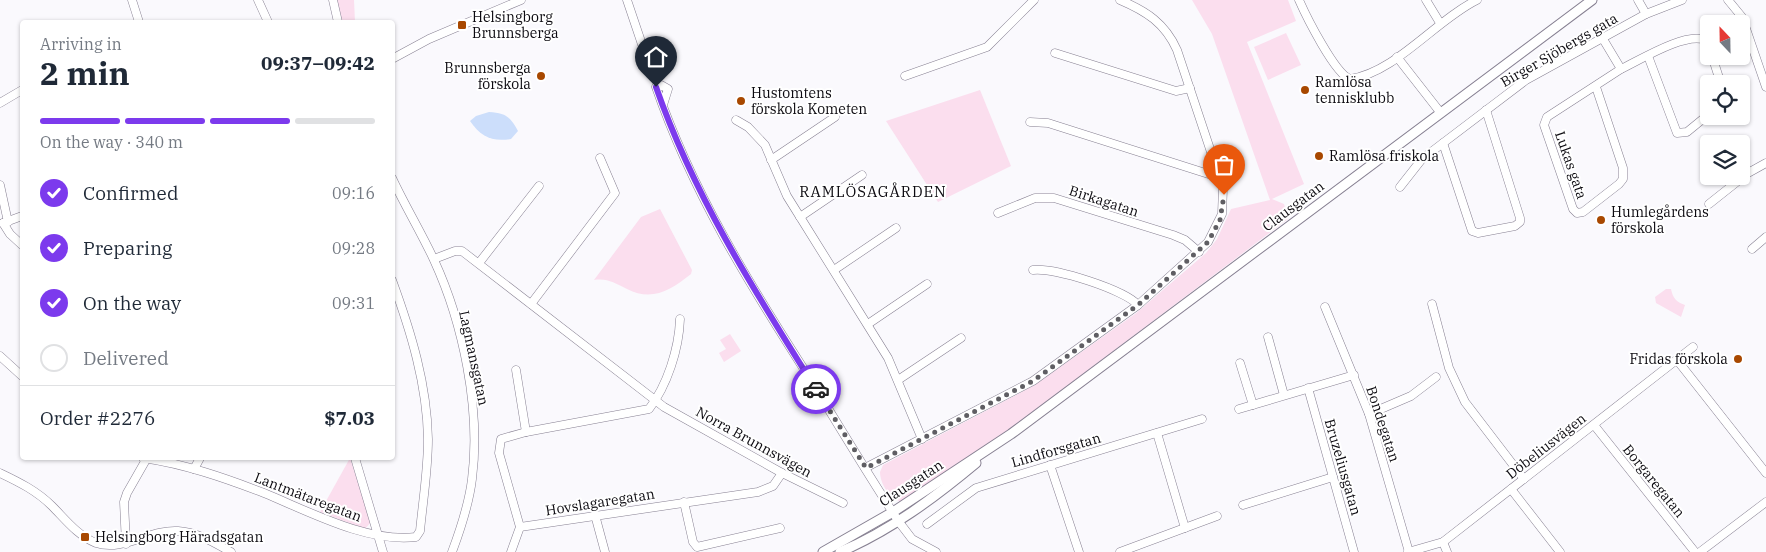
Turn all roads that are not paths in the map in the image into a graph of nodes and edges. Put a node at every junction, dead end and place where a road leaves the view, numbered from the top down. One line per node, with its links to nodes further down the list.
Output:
1 (132, 0): 16 (street)
2 (258, 0): 17 (street)
3 (333, 0): 18 (street)
4 (521, 0): 24 (street)
5 (627, 0): 28 (street)
6 (1034, 0): 27 (street)
7 (1120, 0): 31 (street)
8 (1300, 0): 25 (street)
9 (1426, 0): 19 (street)
10 (1477, 0): 19 (street)
11 (1592, 0): 36 (main road, Clausgatan)
12 (1638, 0): 15 (street)
13 (1682, 0): 15 (street, Birger Sjöbergs gata)
14 (1728, 0): 30 (street)
15 (1646, 14): 20 (street, Birger Sjöbergs gata)
16 (139, 20)
17 (267, 20)
18 (338, 20)
19 (1440, 22): 25 (street)
20 (1603, 39): 26 (street); 35 (street, Birger Sjöbergs gata)
21 (1700, 39): 23 (street, Lukas gata)
22 (1055, 53): 31 (street)
23 (1648, 56): 26 (street, Lukas gata); 39 (street)
24 (395, 57)
25 (1397, 57): 36 (street)
26 (1621, 69): 29 (street, Lukas gata)
27 (904, 76)
28 (653, 77)
29 (1596, 87): 29 (street, Lukas gata)
30 (1766, 87)
31 (1190, 88): 46 (street)
32 (20, 91): 33 (street)
33 (0, 103)
34 (662, 105): 101 (street)
35 (1486, 110): 41 (street, Birger Sjöbergs gata); 41 (street)
36 (1440, 112): 94 (main road, Clausgatan)
37 (835, 117): 43 (street)
38 (736, 120): 43 (street)
39 (1700, 121)
40 (1030, 122): 46 (street)
41 (1443, 143): 50 (street, Birger Sjöbergs gata)
42 (600, 158): 67 (street)
43 (771, 160): 54 (street)
44 (1766, 163): 51 (street)
45 (862, 175): 54 (street)
46 (1221, 178): 60 (street)
47 (395, 184): 61 (street, Lagmansgatan)
48 (0, 185): 55 (street)
49 (539, 186): 62 (street)
50 (1400, 187)
51 (1709, 204)
52 (998, 212): 60 (street, Birkagatan)
53 (20, 217): 55 (street)
54 (800, 217): 63 (street)
55 (3, 224): 58 (street)
56 (896, 228): 63 (street)
57 (1766, 237): 59 (street)
58 (20, 243)
59 (1752, 249)
60 (1199, 252): 69 (street)
61 (434, 259): 62 (street, Norra Brunnsvägen); 128 (street, Lagmansgatan)
62 (479, 263): 67 (street, Norra Brunnsvägen)
63 (834, 270): 72 (street)
64 (1033, 270): 69 (street)
65 (927, 284): 72 (street)
66 (395, 289): 121 (street, Lantmätaregatan)
67 (531, 304): 86 (street, Norra Brunnsvägen)
68 (1432, 304): 107 (street)
69 (1138, 305): 95 (street)
70 (1325, 307): 81 (street, Bondegatan)
71 (680, 319): 86 (street)
72 (868, 324): 83 (street)
73 (1268, 337): 85 (street)
74 (961, 338): 83 (street)
75 (1693, 347): 77 (street, Döbeliusvägen)
76 (0, 356): 80 (street)
77 (1677, 360): 91 (street, Döbeliusvägen); 105 (street)
78 (1240, 363): 87 (street)
79 (516, 370): 92 (street)
80 (20, 374)
81 (1354, 375): 84 (street); 89 (street, Bondegatan)
82 (1436, 377): 89 (street)
83 (898, 380): 95 (street)
84 (1308, 388): 85 (street); 106 (street, Bruzeliusgatan)
85 (1284, 395): 87 (street)
86 (654, 400): 92 (street); 104 (street, Norra Brunnsvägen)
87 (1253, 404): 88 (street)
88 (1238, 409)
89 (1369, 414): 137 (street, Bondegatan)
90 (1202, 420): 93 (street, Lindforsgatan)
91 (1594, 425): 107 (street, Döbeliusvägen); 140 (street, Borgaregatan)
92 (526, 432): 118 (street)
93 (1157, 433): 100 (street, Lindforsgatan); 120 (street)
94 (1010, 434): 113 (main road, Clausgatan); 116 (main road, Clausgatan)
95 (922, 439): 101 (street)
96 (144, 460): 124 (street)
97 (154, 460): 102 (street, Lantmätaregatan)
98 (199, 460): 102 (street)
99 (356, 460): 121 (street)
100 (1050, 465): 117 (street, Lindforsgatan); 134 (street)
101 (866, 468): 113 (street)
102 (194, 469): 121 (street, Lantmätaregatan)
103 (0, 473): 123 (street)
104 (782, 473): 109 (street, Hovslagaregatan); 111 (street, Norra Brunnsvägen)
105 (1766, 473)
106 (1333, 477): 112 (street); 136 (street, Bruzeliusgatan)
107 (1524, 479): 108 (street, Döbeliusvägen)
108 (1511, 490): 122 (street, Döbeliusvägen); 139 (street)
109 (684, 502): 114 (street, Hovslagaregatan); 119 (street)
110 (1766, 502): 141 (street)
111 (843, 503)
112 (1243, 505)
113 (893, 512): 116 (street); 131 (main road, Clausgatan)
114 (595, 515): 118 (street, Hovslagaregatan); 130 (street)
115 (1216, 516): 120 (street)
116 (899, 522): 132 (main road, Clausgatan); 133 (street)
117 (927, 524)
118 (520, 527): 129 (street)
119 (780, 528)
120 (1186, 528): 135 (street)
121 (378, 535): 127 (street)
122 (1443, 542): 137 (street, Döbeliusvägen); 138 (street)
123 (96, 543): 124 (street); 125 (street)
124 (126, 544): 126 (street)
125 (92, 552)
126 (231, 552)
127 (383, 552)
128 (452, 552)
129 (511, 552)
130 (604, 552)
131 (823, 552)
132 (840, 552)
133 (936, 552)
134 (1079, 552)
135 (1120, 552)
136 (1354, 552)
137 (1409, 552)
138 (1447, 552)
139 (1560, 552)
140 (1695, 552)
141 (1700, 552)

